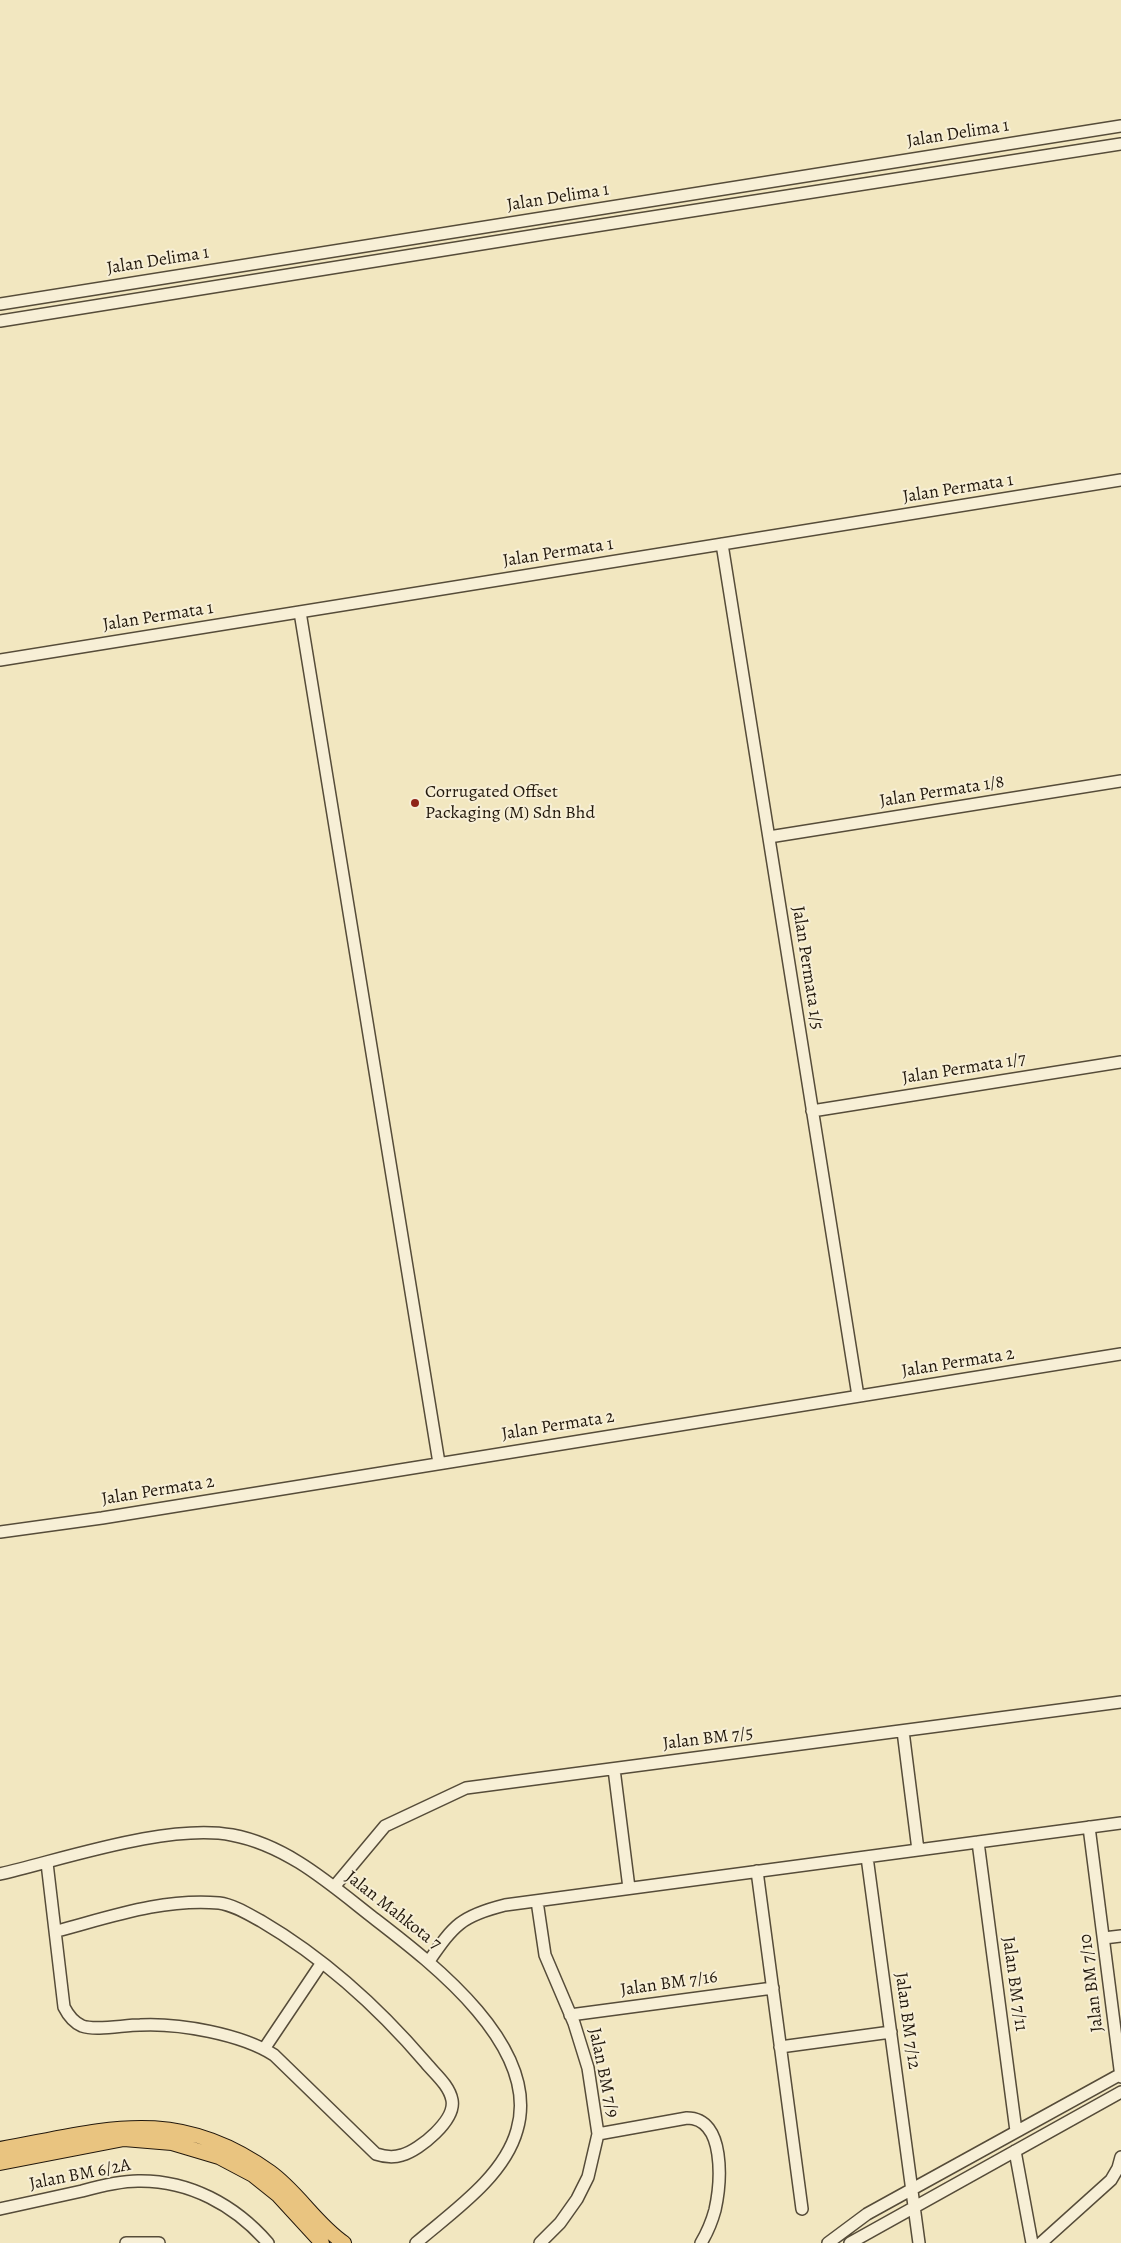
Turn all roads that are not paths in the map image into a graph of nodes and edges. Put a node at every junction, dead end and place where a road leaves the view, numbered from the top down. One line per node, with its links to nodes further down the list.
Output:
1 (1121, 126): 3 (street, Jalan Delima 1)
2 (1121, 144): 4 (street, Jalan Delima 1)
3 (0, 304)
4 (0, 321)
5 (1121, 480): 6 (street, Jalan Permata 1)
6 (722, 544): 7 (street, Jalan Permata 1); 10 (street, Jalan Permata 1/5)
7 (300, 612): 8 (street, Jalan Permata 1); 15 (street)
8 (0, 660)
9 (1121, 782): 10 (street, Jalan Permata 1/8)
10 (769, 837): 12 (street, Jalan Permata 1/5)
11 (1121, 1062): 12 (street, Jalan Permata 1/7)
12 (812, 1110): 14 (street, Jalan Permata 1/5)
13 (1121, 1354): 14 (street, Jalan Permata 2)
14 (858, 1396): 15 (street, Jalan Permata 2)
15 (439, 1463): 16 (street, Jalan Permata 2)
16 (0, 1532)
17 (1121, 1702): 18 (street, Jalan BM 7/5)
18 (902, 1732): 19 (street, Jalan BM 7/5); 23 (street)
19 (614, 1769): 28 (street, Jalan BM 7/5); 29 (street)
20 (1121, 1823): 21 (street)
21 (1090, 1827): 22 (street); 33 (street, Jalan BM 7/10)
22 (978, 1842): 23 (street); 43 (street, Jalan BM 7/11)
23 (918, 1850): 24 (street)
24 (868, 1857): 26 (street); 38 (street, Jalan BM 7/12)
25 (47, 1863): 27 (street, Jalan Mahkota 7); 28 (street, Jalan Mahkota 7); 31 (street)
26 (757, 1871): 29 (street); 36 (street)
27 (0, 1874)
28 (334, 1887): 34 (street, Jalan Mahkota 7)
29 (629, 1888): 30 (street)
30 (536, 1901): 34 (street); 37 (street, Jalan BM 7/9)
31 (57, 1932): 35 (street); 40 (street)
32 (1121, 1936): 33 (street)
33 (1104, 1938): 41 (street, Jalan BM 7/10)
34 (429, 1961): 58 (street, Jalan Mahkota 7)
35 (321, 1964): 40 (street); 40 (street)
36 (773, 1988): 37 (street, Jalan BM 7/16); 39 (street)
37 (570, 2015): 44 (street, Jalan BM 7/9)
38 (891, 2032): 39 (street); 49 (street, Jalan BM 7/12)
39 (780, 2047): 52 (street)
40 (264, 2049)
41 (1121, 2075): 43 (street)
42 (1121, 2092): 46 (street)
43 (1016, 2131): 49 (street)
44 (598, 2134): 59 (street, Jalan BM 7/9); 60 (street)
45 (0, 2149): 57 (main road)
46 (1015, 2151): 50 (street); 64 (street)
47 (1121, 2158): 65 (street)
48 (0, 2162): 56 (main road)
49 (912, 2190): 50 (street, Jalan BM 7/12); 61 (street)
50 (914, 2208): 62 (street); 63 (street, Jalan BM 7/12)
51 (0, 2209): 55 (street, Jalan BM 6/2A)
52 (802, 2209)
53 (126, 2243): 54 (street)
54 (159, 2243)
55 (268, 2243)
56 (322, 2243)
57 (344, 2243)
58 (416, 2243)
59 (540, 2243)
60 (701, 2243)
61 (828, 2243)
62 (850, 2243)
63 (918, 2243)
64 (1032, 2243)
65 (1040, 2243)

